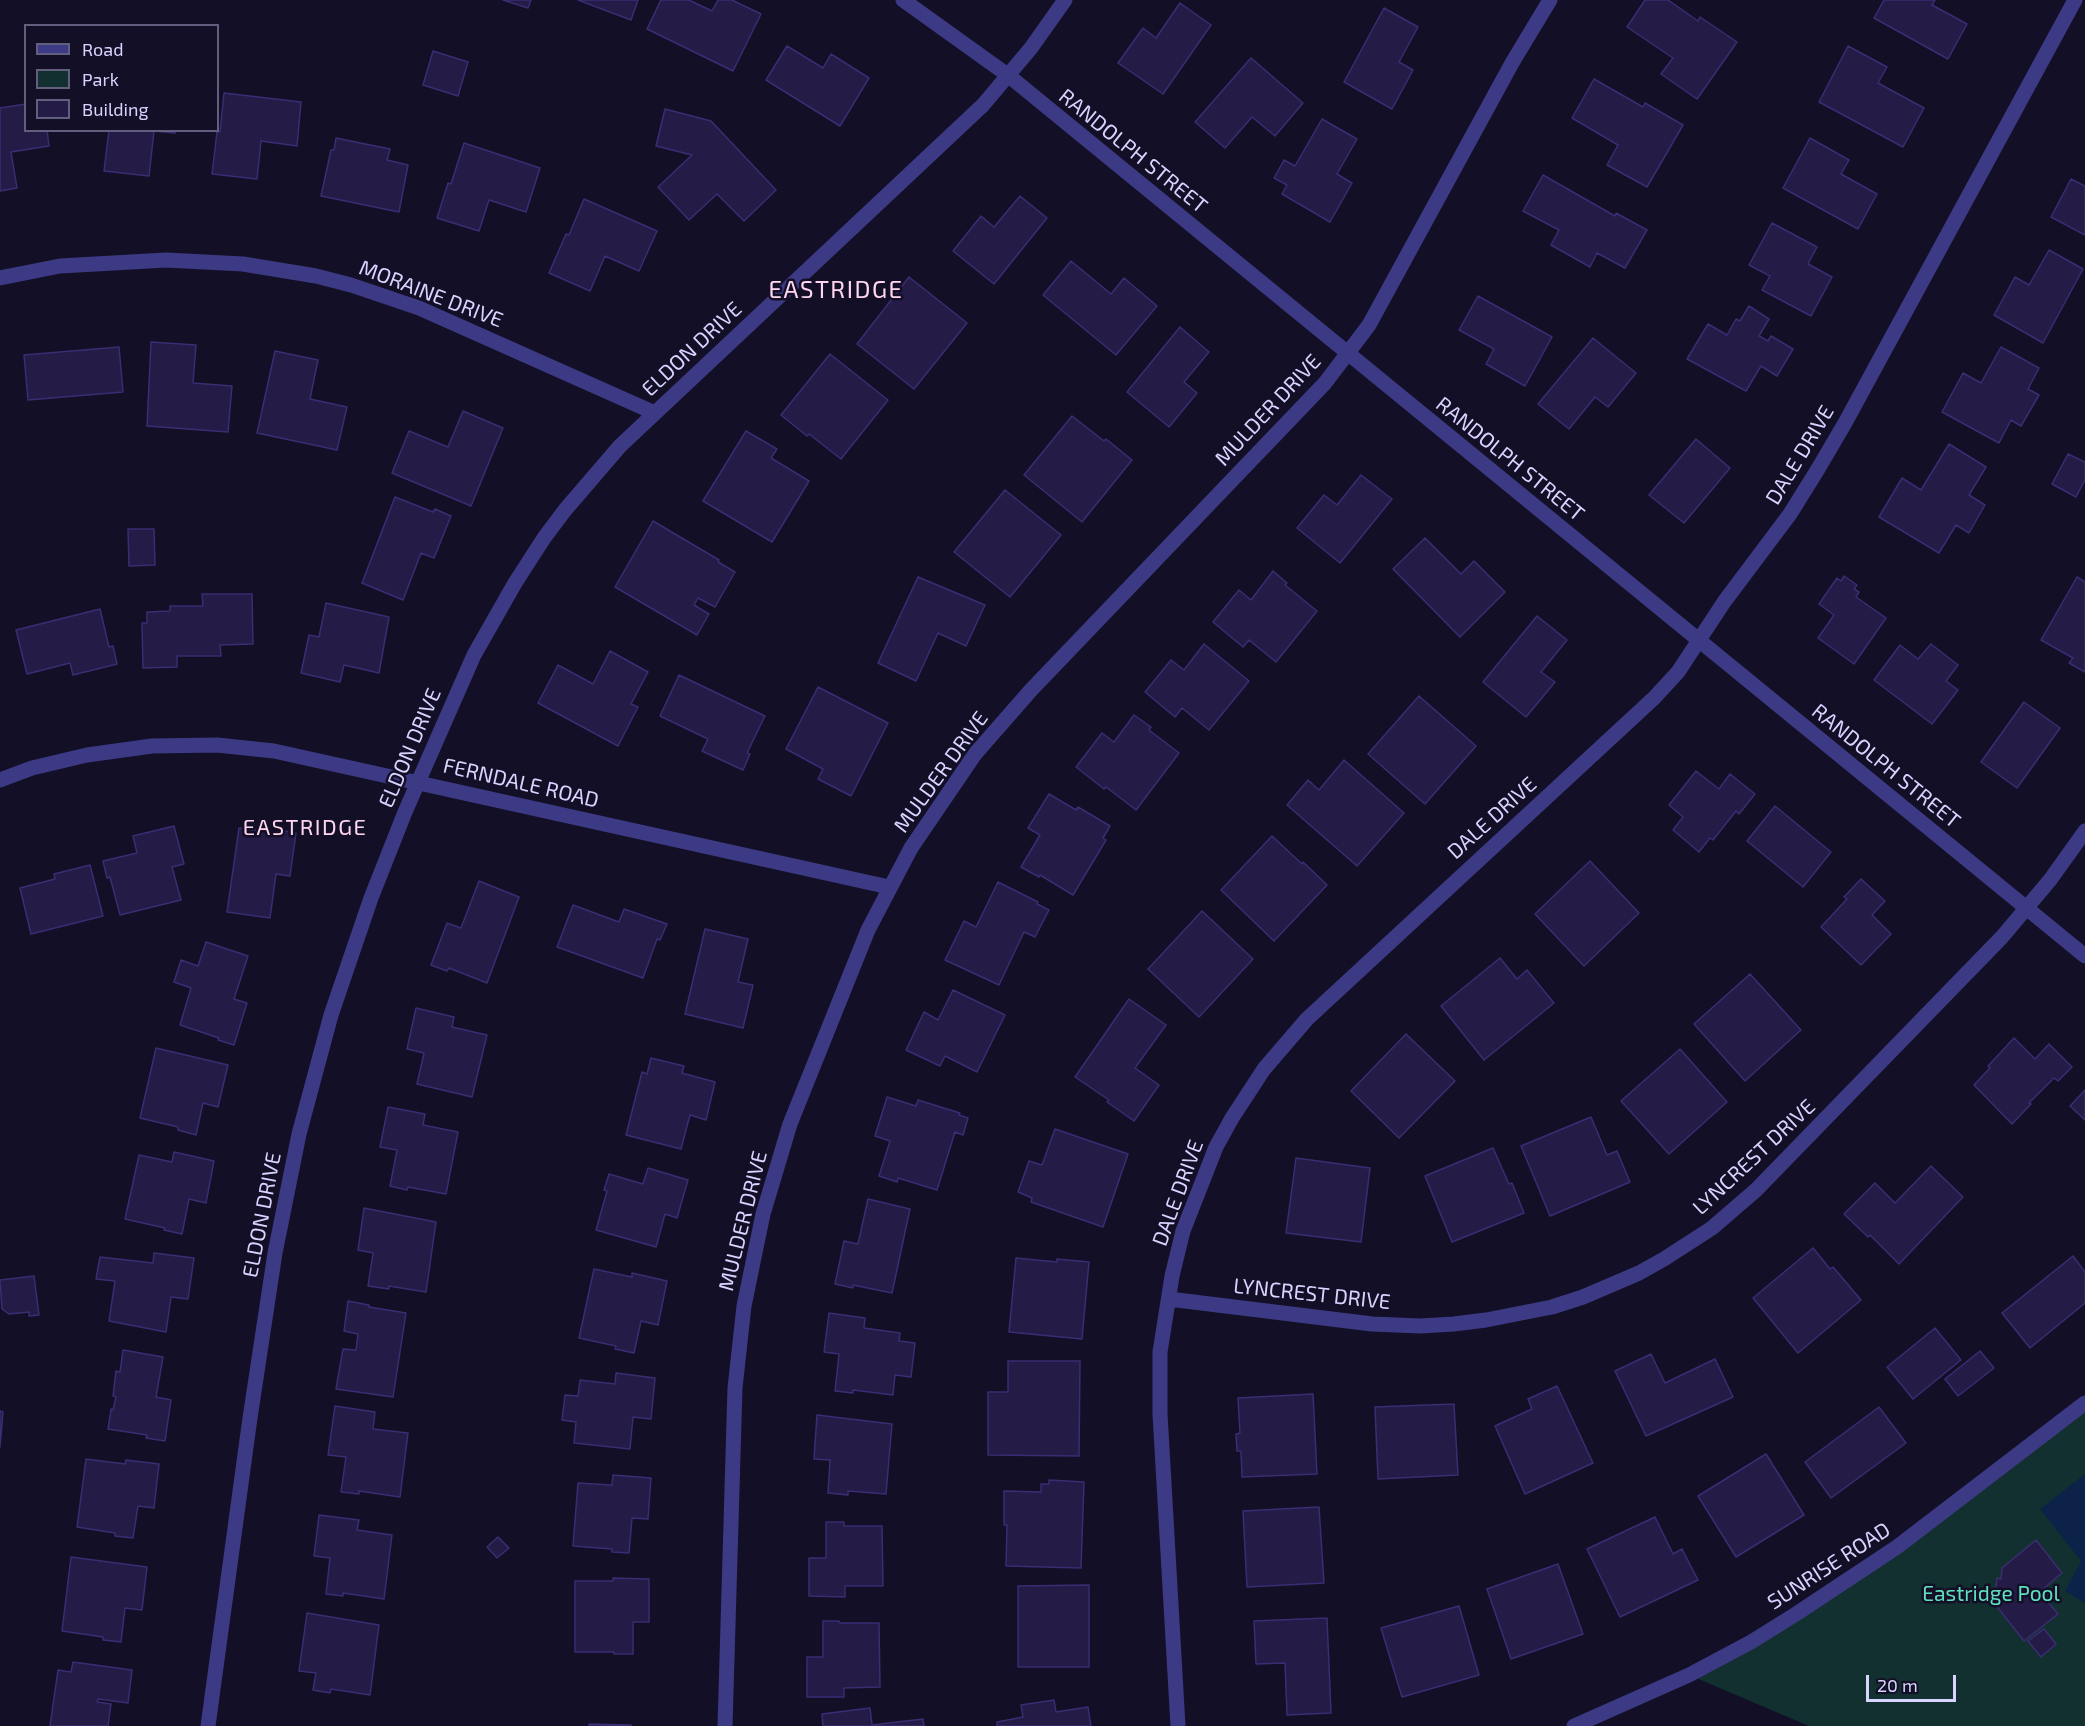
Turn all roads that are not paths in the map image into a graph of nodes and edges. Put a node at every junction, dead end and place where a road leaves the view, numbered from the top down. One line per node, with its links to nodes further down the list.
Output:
1 (903, 0): 5 (street, RANDOLPH STREET)
2 (1065, 0): 5 (street, ELDON DRIVE)
3 (1550, 0): 7 (street, MULDER DRIVE)
4 (2075, 0): 9 (street, DALE DRIVE)
5 (1009, 76): 7 (street, RANDOLPH STREET); 8 (street, ELDON DRIVE)
6 (0, 278): 8 (street, MORAINE DRIVE)
7 (1347, 354): 9 (street, RANDOLPH STREET); 13 (street, MULDER DRIVE)
8 (655, 412): 11 (street, ELDON DRIVE)
9 (1698, 641): 14 (street, RANDOLPH STREET); 16 (street, DALE DRIVE)
10 (0, 780): 11 (street, FERNDALE ROAD)
11 (418, 782): 13 (street, FERNDALE ROAD); 18 (street, ELDON DRIVE)
12 (2085, 831): 14 (street, LYNCREST DRIVE)
13 (889, 887): 19 (street, MULDER DRIVE)
14 (2028, 908): 15 (street, RANDOLPH STREET); 16 (street, LYNCREST DRIVE)
15 (2085, 956)
16 (1168, 1299): 20 (street, DALE DRIVE)
17 (2085, 1403): 21 (street, SUNRISE ROAD)
18 (208, 1726)
19 (725, 1726)
20 (1178, 1726)
21 (1574, 1726)

